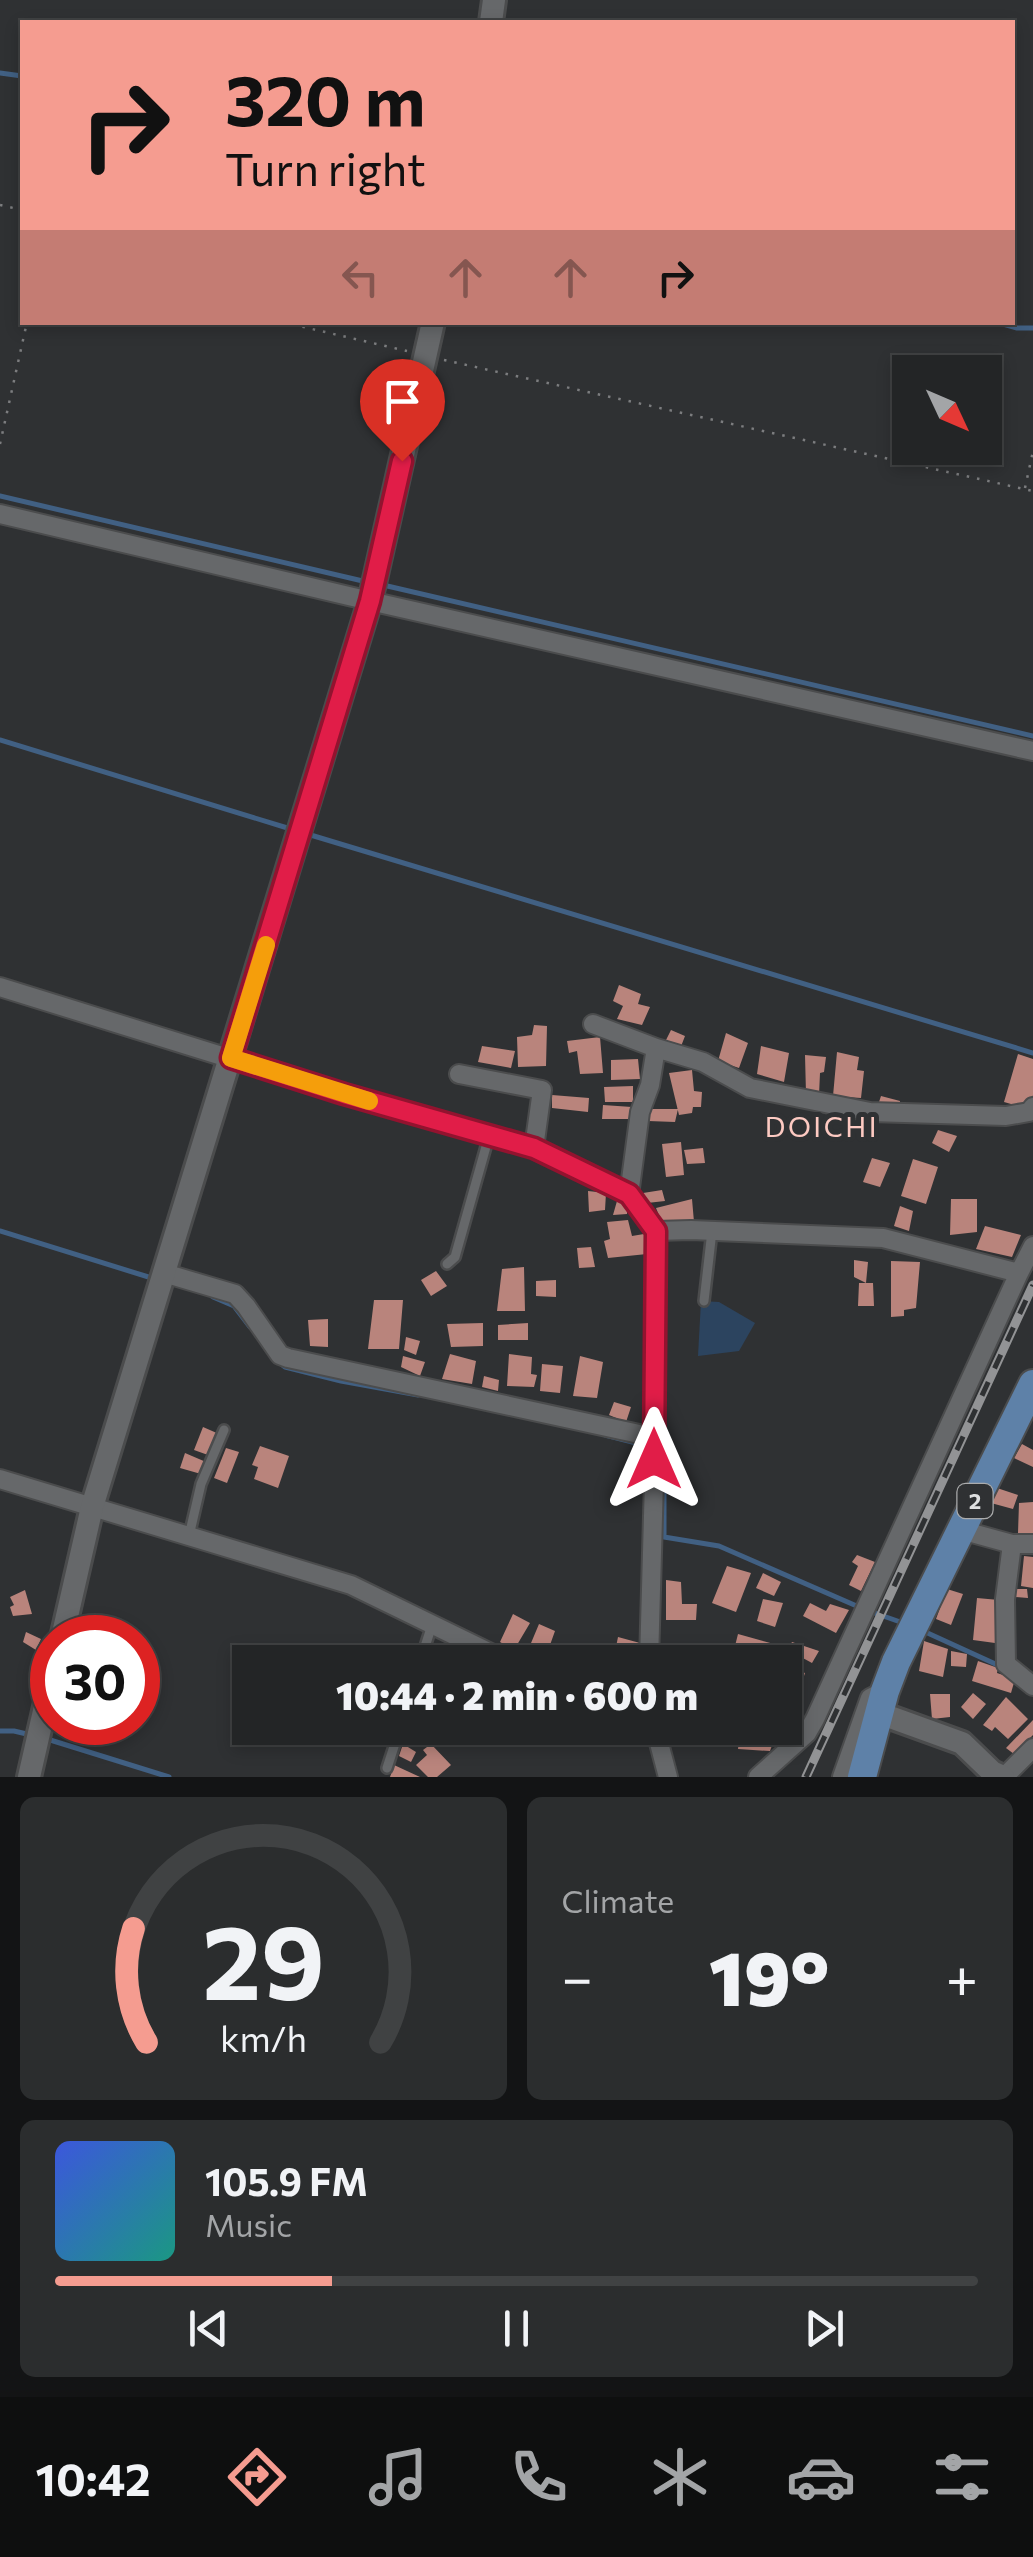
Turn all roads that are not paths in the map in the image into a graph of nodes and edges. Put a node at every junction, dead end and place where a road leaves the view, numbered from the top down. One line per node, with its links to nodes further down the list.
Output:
1 (433, 325): 3 (street)
2 (0, 514): 3 (street)
3 (370, 601): 4 (street); 8 (street)
4 (1033, 751)
5 (0, 987): 8 (street)
6 (593, 1024): 7 (street)
7 (656, 1048): 10 (street); 13 (street)
8 (231, 1058): 11 (street); 18 (street)
9 (459, 1074): 12 (street)
10 (1033, 1107)
11 (489, 1136): 12 (street); 17 (lane)
12 (534, 1148): 13 (street)
13 (629, 1194): 14 (street)
14 (656, 1231): 15 (street); 23 (street)
15 (712, 1231): 19 (street); 20 (lane)
16 (1033, 1246): 19 (street)
17 (447, 1264)
18 (164, 1273): 23 (street); 25 (street)
19 (1018, 1273): 44 (street)
20 (704, 1302)
21 (1033, 1384): 26 (main road, 2)
22 (224, 1430): 27 (lane)
23 (654, 1437): 34 (street)
24 (0, 1480): 25 (street)
25 (92, 1507): 27 (street); 30 (street)
26 (961, 1530): 28 (street); 36 (main road, 2)
27 (188, 1536): 31 (street)
28 (1012, 1544): 29 (street); 35 (street)
29 (1033, 1544)
30 (67, 1615)
31 (432, 1625): 32 (lane); 33 (street)
32 (426, 1645)
33 (474, 1645)
34 (649, 1645)
35 (1033, 1686)
36 (884, 1707): 45 (street); 46 (main road, 2); 47 (street); 48 (street)
37 (36, 1745): 42 (street)
38 (394, 1745): 41 (lane)
39 (660, 1745): 43 (street)
40 (1033, 1748): 48 (street)
41 (386, 1768)
42 (29, 1777)
43 (668, 1777)
44 (758, 1777)
45 (842, 1777)
46 (862, 1777)
47 (875, 1777)
48 (1003, 1777)

